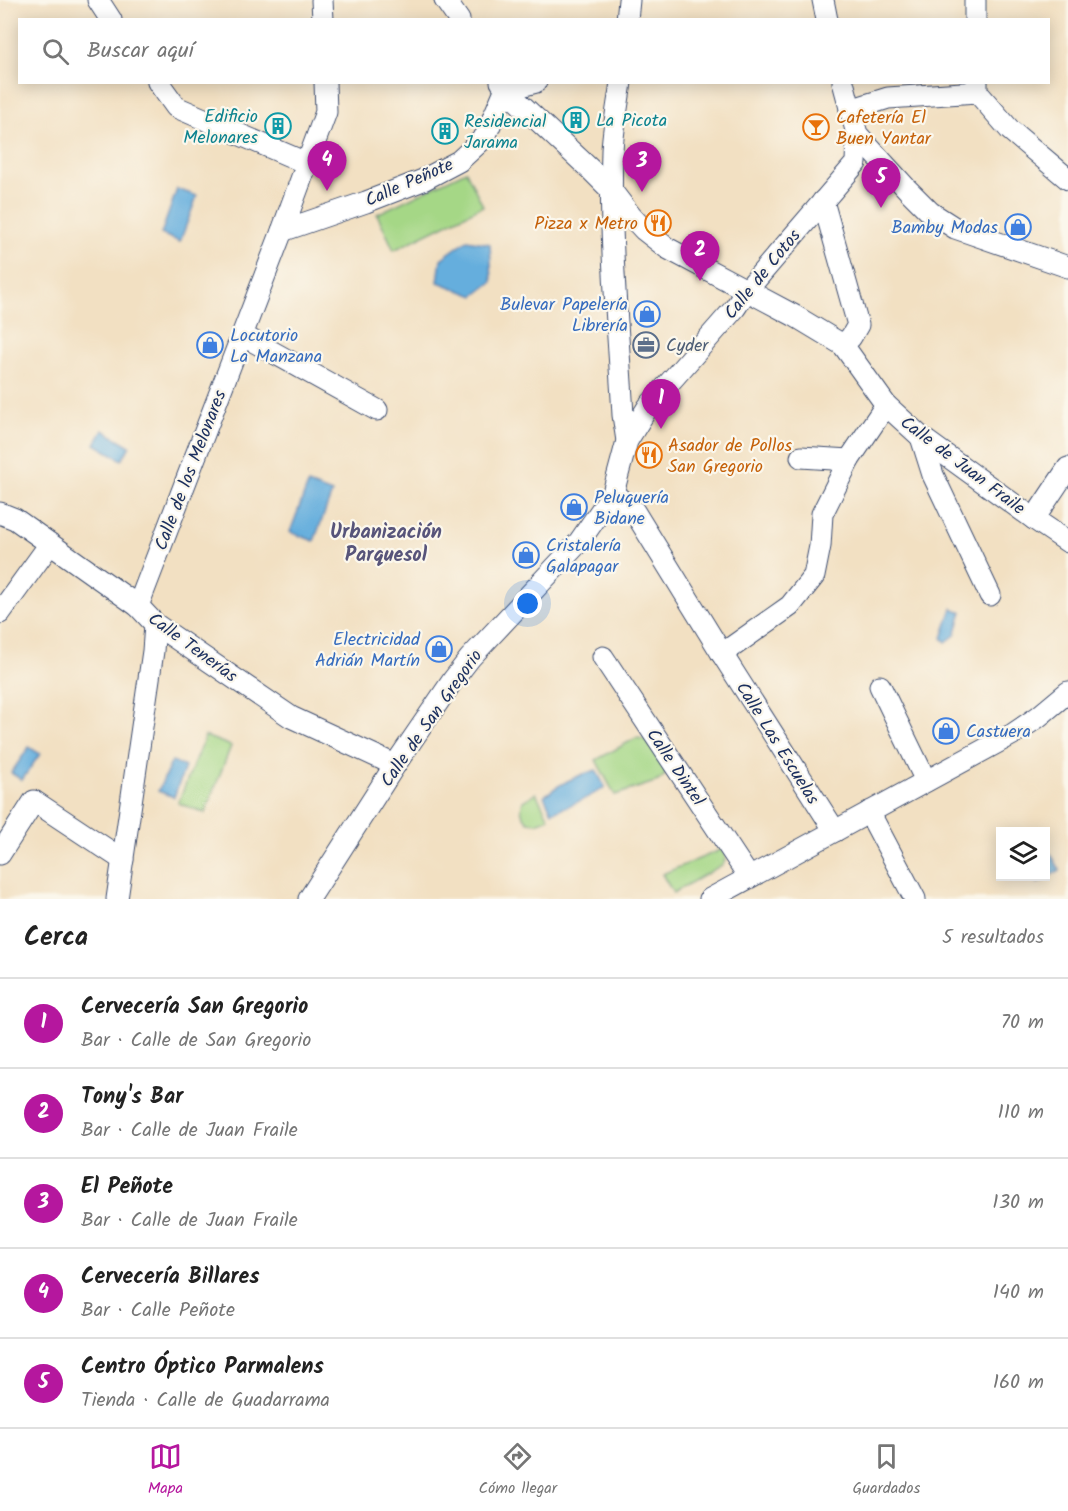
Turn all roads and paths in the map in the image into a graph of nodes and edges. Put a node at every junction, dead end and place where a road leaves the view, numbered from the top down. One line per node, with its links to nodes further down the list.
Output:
1 (322, 0): 8 (street)
2 (445, 0): 9 (street)
3 (629, 0): 10 (street)
4 (823, 0): 11 (street)
5 (975, 0): 12 (street)
6 (105, 1): 7 (street)
7 (110, 18)
8 (323, 18)
9 (458, 18)
10 (627, 18)
11 (827, 18)
12 (975, 18)
13 (160, 84): 22 (street)
14 (325, 84): 22 (street, Calle de los Melonares)
15 (520, 84): 18 (street)
16 (621, 84): 24 (street, Calle de San Gregorio)
17 (844, 84): 20 (street)
18 (503, 86): 24 (street, Calle de Juan Fraile); 26 (street, Calle Peñote)
19 (977, 87): 20 (street); 23 (street)
20 (850, 110): 21 (street)
21 (857, 134): 25 (street, Calle de Cotos); 27 (street)
22 (306, 163): 26 (street, Calle de los Melonares)
23 (1068, 179)
24 (611, 190): 28 (street, Calle de Juan Fraile); 35 (street, Calle de San Gregorio)
25 (822, 201): 28 (street, Calle de Cotos); 30 (street)
26 (282, 231): 29 (street, Calle de los Melonares)
27 (1068, 267)
28 (747, 290): 30 (street, Calle de Juan Fraile); 32 (street, Calle de Cotos)
29 (242, 335): 33 (street); 45 (street, Calle de los Melonares)
30 (843, 345): 31 (street, Calle de Juan Fraile)
31 (886, 405): 34 (street, Calle de Juan Fraile); 37 (street)
32 (648, 407): 35 (street, Calle de San Gregorio)
33 (377, 410)
34 (921, 437): 41 (street, Calle de Juan Fraile); 44 (street)
35 (627, 441): 39 (street, Calle de San Gregorio)
36 (801, 457): 37 (street)
37 (849, 460): 48 (street)
38 (1068, 468): 41 (street)
39 (613, 493): 48 (street); 52 (street, Calle de San Gregorio)
40 (0, 513): 43 (street, Calle Tenerías)
41 (1034, 519): 42 (street, Calle de Juan Fraile)
42 (1068, 542)
43 (50, 544): 45 (street, Calle Tenerías); 46 (street)
44 (990, 595)
45 (138, 606): 47 (street, Calle Tenerías)
46 (0, 613)
47 (156, 624): 52 (street, Calle Tenerías); 57 (street)
48 (722, 654): 55 (street, Calle Las Escuelas)
49 (603, 657): 58 (street, Calle Dintel)
50 (880, 686): 53 (street)
51 (1068, 692): 53 (street)
52 (395, 765): 60 (street, Calle de San Gregorio)
53 (926, 781): 54 (street)
54 (869, 812): 55 (street); 62 (street)
55 (835, 831): 58 (street)
56 (0, 854): 57 (street)
57 (123, 860): 59 (street)
58 (749, 877): 61 (street)
59 (117, 899)
60 (309, 899)
61 (710, 899)
62 (915, 899)

